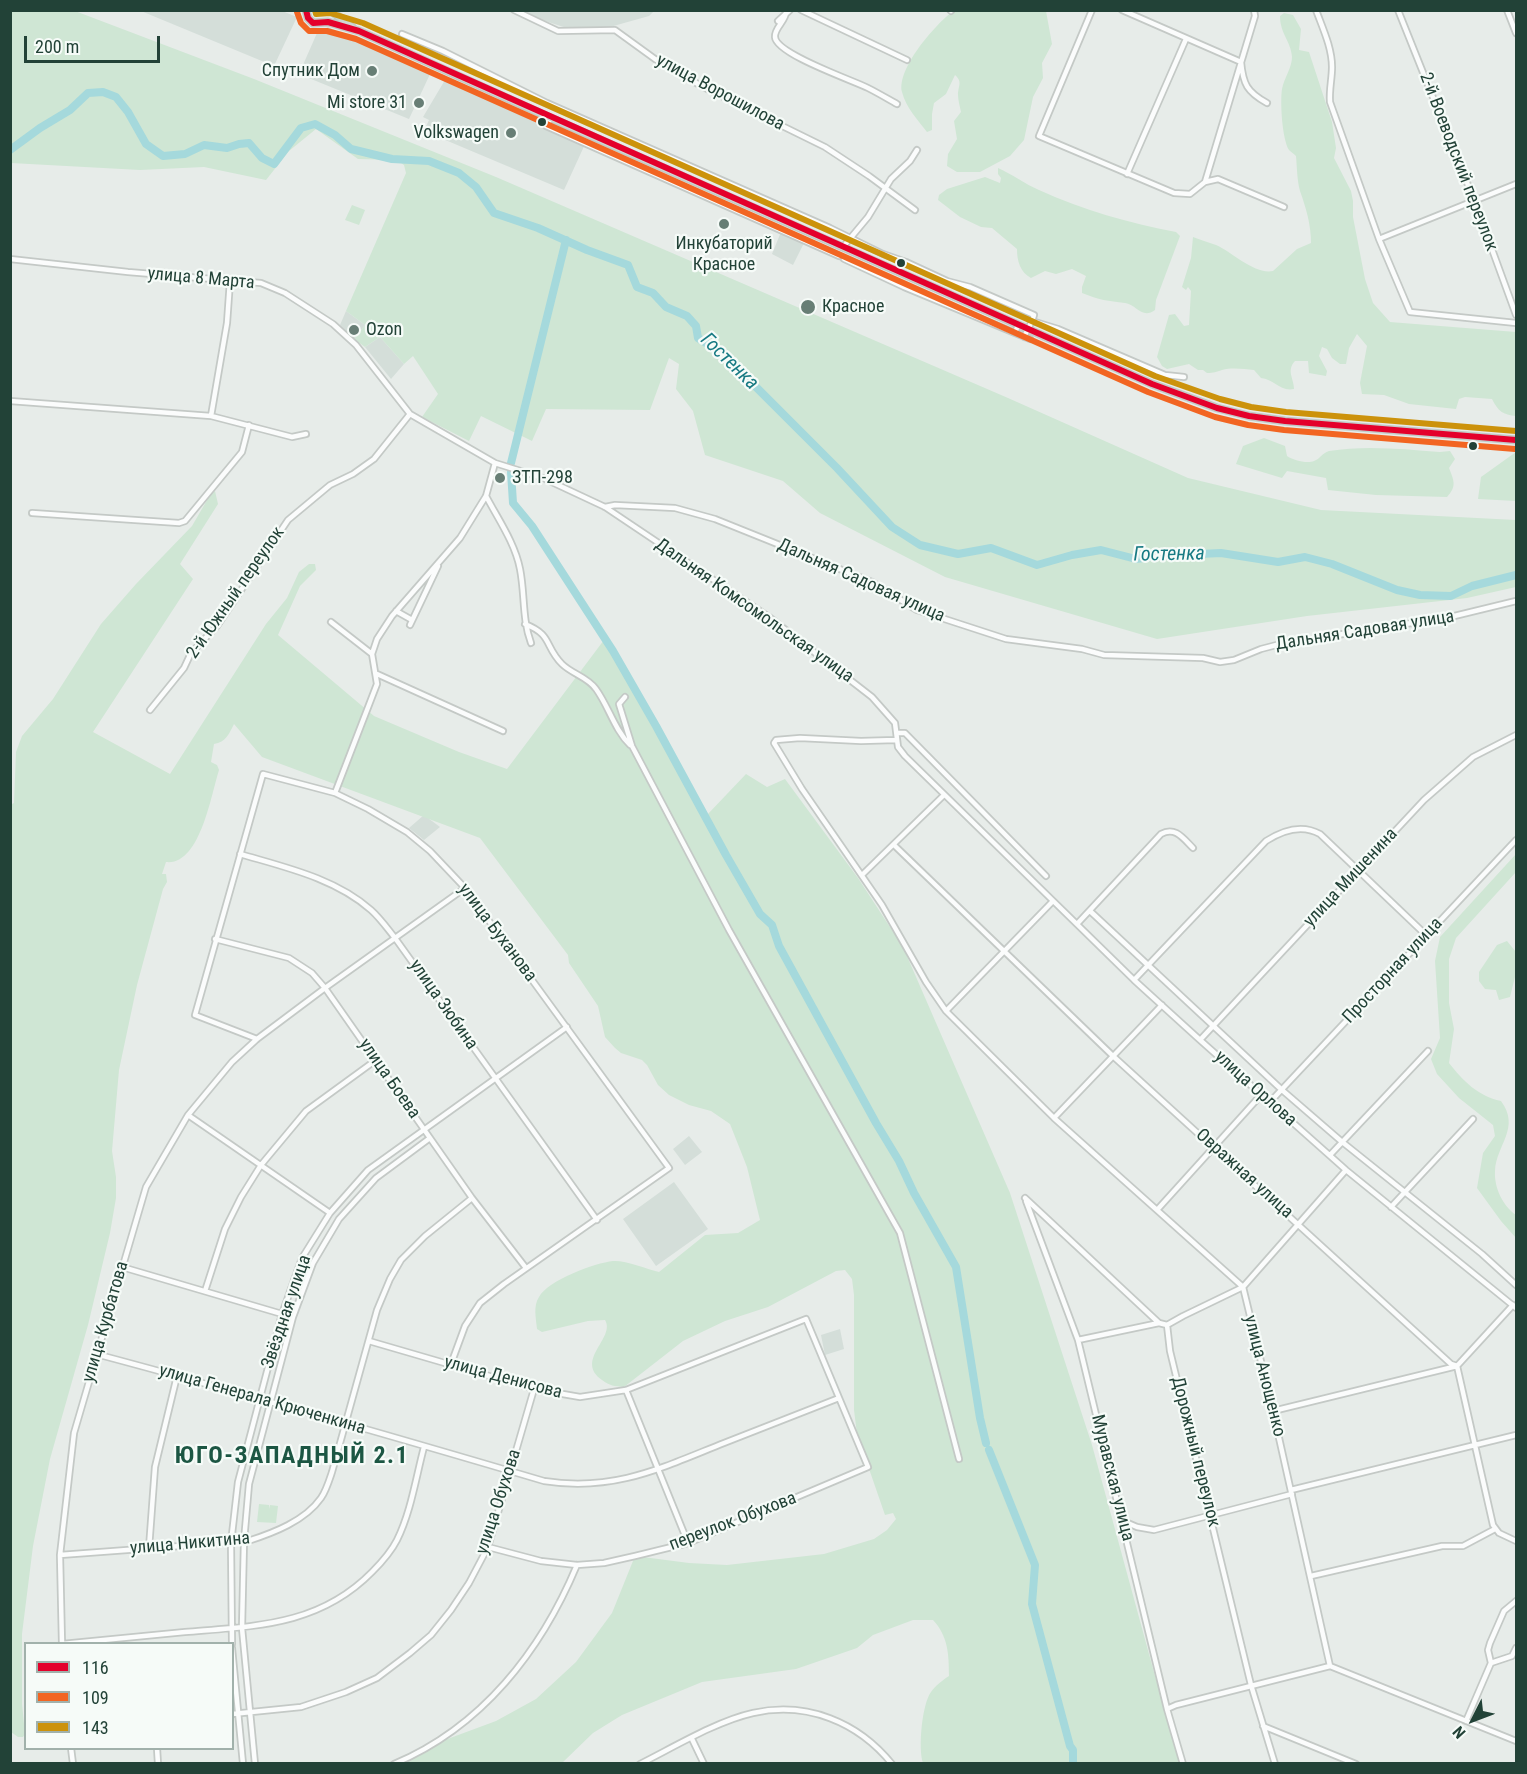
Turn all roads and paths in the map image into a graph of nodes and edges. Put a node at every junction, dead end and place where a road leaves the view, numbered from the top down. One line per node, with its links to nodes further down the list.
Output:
1 (329, 10): 13 (main road); 14 (main road)
2 (514, 10): 21 (street, улица Ворошилова)
3 (801, 10): 18 (street)
4 (1092, 10): 26 (street)
5 (1122, 10): 17 (street)
6 (1254, 10): 19 (street)
7 (1316, 10): 34 (street)
8 (1398, 10): 30 (street, 2-й Воеводский переулок)
9 (1508, 10): 15 (street)
10 (788, 11): 12 (street); 23 (street)
11 (305, 12): 13 (main road)
12 (778, 21)
13 (324, 22): 14 (main road)
14 (359, 31): 24 (main road)
15 (1516, 33)
16 (402, 34): 33 (street)
17 (1186, 39): 19 (street); 26 (street)
18 (907, 60)
19 (1241, 62): 22 (street); 27 (street)
20 (710, 83): 21 (street)
21 (703, 87): 29 (street, улица Ворошилова)
22 (1267, 103)
23 (897, 104)
24 (550, 118): 35 (main road); 43 (street)
25 (917, 150): 29 (street)
26 (1127, 174): 27 (street)
27 (1205, 182): 31 (street)
28 (1516, 184): 30 (street)
29 (884, 188): 32 (street, улица Ворошилова); 33 (street)
30 (1474, 200): 34 (street); 38 (street, 2-й Воеводский переулок)
31 (1284, 207)
32 (915, 210)
33 (850, 239): 35 (street); 39 (street)
34 (1379, 239): 40 (street)
35 (843, 247): 41 (main road)
36 (10, 259): 37 (street, улица 8 Марта)
37 (230, 281): 48 (street, улица 8 Марта); 49 (street)
38 (1516, 315)
39 (1032, 321): 42 (street); 46 (street)
40 (1516, 323)
41 (1018, 325): 42 (main road); 43 (street)
42 (1028, 329): 44 (street); 52 (main road)
43 (1015, 333): 44 (street)
44 (1024, 337): 45 (street)
45 (1030, 339)
46 (1184, 377)
47 (10, 401): 49 (street)
48 (410, 414): 53 (street, улица 8 Марта); 66 (street, 2-й Южный переулок)
49 (211, 416): 50 (street)
50 (249, 425): 51 (street); 56 (street)
51 (306, 434)
52 (1516, 440)
53 (495, 463): 54 (street); 55 (street, Дальняя Садовая улица)
54 (486, 496): 57 (street); 61 (street)
55 (605, 507): 58 (street, Дальняя Садовая улица); 68 (street, Дальняя Комсомольская улица)
56 (32, 513)
57 (442, 558): 59 (street); 59 (street)
58 (1516, 601)
59 (394, 613): 63 (street)
60 (331, 622): 63 (street)
61 (525, 624): 62 (street); 71 (street)
62 (531, 643)
63 (372, 654): 64 (street)
64 (377, 674): 67 (street); 72 (street)
65 (625, 697): 71 (street)
66 (150, 710)
67 (503, 731)
68 (897, 734): 70 (street); 75 (street)
69 (1516, 735): 80 (street, улица Мишенина)
70 (896, 740): 73 (street, улица Орлова); 81 (street)
71 (632, 747): 149 (street)
72 (335, 793): 78 (street, улица Буханова); 83 (street, улица Буханова)
73 (944, 795): 76 (street); 79 (street, улица Орлова)
74 (1516, 840): 87 (street, Просторная улица)
75 (1015, 844): 79 (street); 82 (street)
76 (894, 845): 81 (street); 90 (street, Овражная улица)
77 (1193, 848): 85 (street)
78 (240, 854): 88 (street, улица Зюбина); 89 (street)
79 (1007, 856): 84 (street, улица Орлова)
80 (1360, 870): 87 (street); 91 (street); 96 (street, улица Мишенина)
81 (862, 875): 95 (street)
82 (1046, 876)
83 (465, 888): 88 (street, улица Курбатова); 97 (street, улица Буханова)
84 (1053, 901): 86 (street, улица Орлова); 90 (street)
85 (1090, 912): 86 (street); 91 (street, улица Орлова)
86 (1077, 924): 92 (street, улица Орлова)
87 (1426, 935): 104 (street, Просторная улица)
88 (395, 938): 93 (street, улица Курбатова); 103 (street, улица Зюбина)
89 (216, 939): 93 (street, улица Боева); 98 (street)
90 (1004, 951): 95 (street); 101 (street, Овражная улица)
91 (1148, 967): 92 (street); 96 (street, улица Орлова)
92 (1134, 980): 94 (street, улица Орлова)
93 (325, 988): 98 (street, улица Курбатова); 102 (street, улица Боева)
94 (1162, 1005): 99 (street, улица Орлова); 101 (street)
95 (946, 1011): 108 (street)
96 (1212, 1025): 99 (street, улица Мишенина); 104 (street, улица Орлова)
97 (567, 1027): 103 (street, Звёздная улица); 122 (street, улица Буханова)
98 (257, 1039): 107 (street, улица Курбатова)
99 (1200, 1040): 105 (street, улица Орлова)
100 (1428, 1051): 112 (street)
101 (1114, 1057): 108 (street); 113 (street, Овражная улица)
102 (376, 1060): 110 (street, улица Боева); 115 (street)
103 (495, 1078): 110 (street, Звёздная улица); 122 (street, улица Зюбина)
104 (1282, 1090): 106 (street, Просторная улица); 112 (street, улица Орлова)
105 (1261, 1095): 106 (street, улица Орлова); 113 (street)
106 (1270, 1102): 114 (street, улица Орлова)
107 (188, 1115): 115 (street); 124 (street, улица Курбатова)
108 (1054, 1118): 120 (street)
109 (1473, 1119): 117 (street)
110 (423, 1129): 111 (street, улица Боева); 121 (street, Звёздная улица)
111 (430, 1138): 118 (street, улица Боева); 143 (street, Звёздная улица)
112 (1341, 1141): 114 (street); 117 (street, улица Орлова)
113 (1214, 1148): 120 (street); 123 (street, Овражная улица)
114 (1330, 1155): 116 (street, улица Орлова)
115 (261, 1165): 121 (street); 128 (street)
116 (1346, 1170): 119 (street, улица Орлова); 123 (street)
117 (1404, 1192): 119 (street); 126 (street, улица Орлова)
118 (472, 1198): 125 (street, улица Боева); 134 (street, улица Никитина)
119 (1391, 1207): 129 (street, улица Орлова)
120 (1157, 1210): 127 (street)
121 (330, 1213): 130 (street, Звёздная улица)
122 (597, 1220): 125 (street)
123 (1300, 1224): 127 (street); 137 (street, Овражная улица)
124 (122, 1267): 128 (street); 135 (street, улица Курбатова)
125 (526, 1269): 136 (street)
126 (1516, 1285)
127 (1243, 1287): 132 (street); 144 (street, улица Анощенко)
128 (205, 1291): 130 (street)
129 (1515, 1307): 137 (street)
130 (282, 1314): 142 (street, Звёздная улица)
131 (1159, 1323): 132 (street); 133 (street); 133 (street, Муравская улица)
132 (1167, 1325): 153 (street, Дорожный переулок)
133 (1078, 1340): 154 (street, Муравская улица)
134 (369, 1341): 136 (street, улица Денисова); 145 (street, улица Никитина)
135 (96, 1354): 138 (street, улица Генерала Крюченкина); 162 (street, улица Курбатова)
136 (451, 1364): 139 (street, улица Денисова)
137 (1457, 1366): 144 (street); 147 (street)
138 (177, 1376): 142 (street, улица Генерала Крюченкина); 161 (street)
139 (534, 1389): 140 (street, улица Денисова); 151 (street, улица Обухова)
140 (626, 1390): 141 (street, улица Денисова); 150 (street)
141 (839, 1398): 150 (street, улица Генерала Крюченкина); 159 (street, переулок Обухова)
142 (259, 1400): 143 (street, улица Генерала Крюченкина); 158 (street, Звёздная улица)
143 (270, 1403): 145 (street, улица Генерала Крюченкина); 156 (street, Звёздная улица)
144 (1273, 1411): 152 (street, улица Анощенко)
145 (346, 1422): 148 (street, улица Генерала Крюченкина); 156 (street, улица Никитина)
146 (1516, 1435): 147 (street)
147 (1475, 1446): 152 (street); 155 (street)
148 (424, 1447): 151 (street, улица Генерала Крюченкина); 167 (street)
149 (959, 1459)
150 (658, 1470): 151 (street, улица Генерала Крюченкина); 159 (street)
151 (511, 1471): 160 (street, улица Обухова)
152 (1292, 1492): 153 (street); 164 (street, улица Анощенко)
153 (1210, 1516): 154 (street); 175 (street, Дорожный переулок)
154 (1123, 1521): 176 (street, Муравская улица)
155 (1495, 1529): 157 (street); 164 (street)
156 (244, 1541): 158 (street, улица Никитина); 167 (street, Звёздная улица)
157 (1516, 1541)
158 (231, 1543): 161 (street, улица Никитина); 166 (street, Звёздная улица)
159 (688, 1543): 163 (street, переулок Обухова)
160 (488, 1547): 163 (street, переулок Обухова); 177 (street, улица Обухова)
161 (149, 1548): 162 (street, улица Никитина)
162 (60, 1555): 168 (street, улица Курбатова)
163 (577, 1565): 185 (street)
164 (1311, 1576): 173 (street, улица Анощенко)
165 (1516, 1601): 172 (street)
166 (231, 1628): 167 (street); 169 (street); 170 (street, Звёздная улица)
167 (242, 1628): 177 (street, Звёздная улица)
168 (62, 1642)
169 (83, 1642)
170 (232, 1642)
171 (1516, 1648): 172 (street)
172 (1491, 1663): 179 (street)
173 (1330, 1666): 175 (street); 179 (street)
174 (234, 1681): 178 (street)
175 (1251, 1685): 176 (street); 180 (street, Дорожный переулок)
176 (1167, 1709): 189 (street, Муравская улица)
177 (250, 1713): 178 (street, улица Обухова); 184 (street, Звёздная улица)
178 (236, 1714): 183 (street)
179 (1466, 1721): 182 (street)
180 (1263, 1726): 190 (street, Дорожный переулок); 191 (street)
181 (692, 1739): 186 (street); 187 (street); 188 (street)
182 (1516, 1741)
183 (243, 1764)
184 (255, 1764)
185 (394, 1764)
186 (640, 1764)
187 (704, 1764)
188 (892, 1764)
189 (1183, 1764)
190 (1275, 1764)
191 (1356, 1764)

